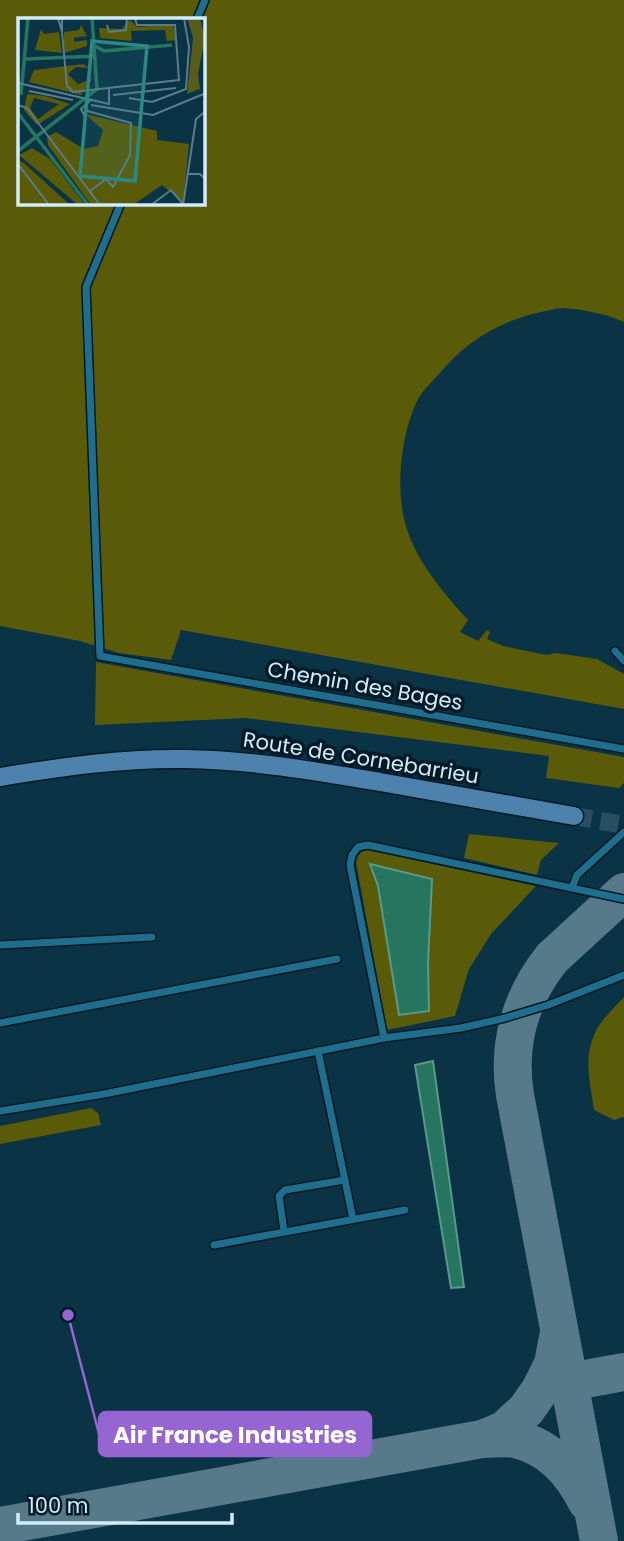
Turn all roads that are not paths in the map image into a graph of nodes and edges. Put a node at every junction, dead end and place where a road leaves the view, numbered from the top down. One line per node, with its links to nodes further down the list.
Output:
1 (205, 0): 2 (lane)
2 (197, 18)
3 (120, 205): 6 (lane, Chemin des Bages)
4 (615, 651): 5 (lane)
5 (624, 661)
6 (624, 749)
7 (5, 777): 8 (main road, Route de Cornebarrieu)
8 (574, 816)
9 (624, 832): 10 (lane)
10 (572, 888): 11 (lane); 17 (lane)
11 (624, 899)
12 (152, 937): 13 (lane)
13 (0, 945)
14 (337, 959): 16 (lane)
15 (624, 975): 17 (lane)
16 (0, 1023)
17 (384, 1038): 18 (lane)
18 (318, 1051): 19 (lane); 20 (lane)
19 (0, 1111)
20 (345, 1180): 22 (lane); 23 (lane)
21 (405, 1210): 22 (lane)
22 (353, 1219): 23 (lane)
23 (284, 1231): 24 (lane)
24 (214, 1245)

